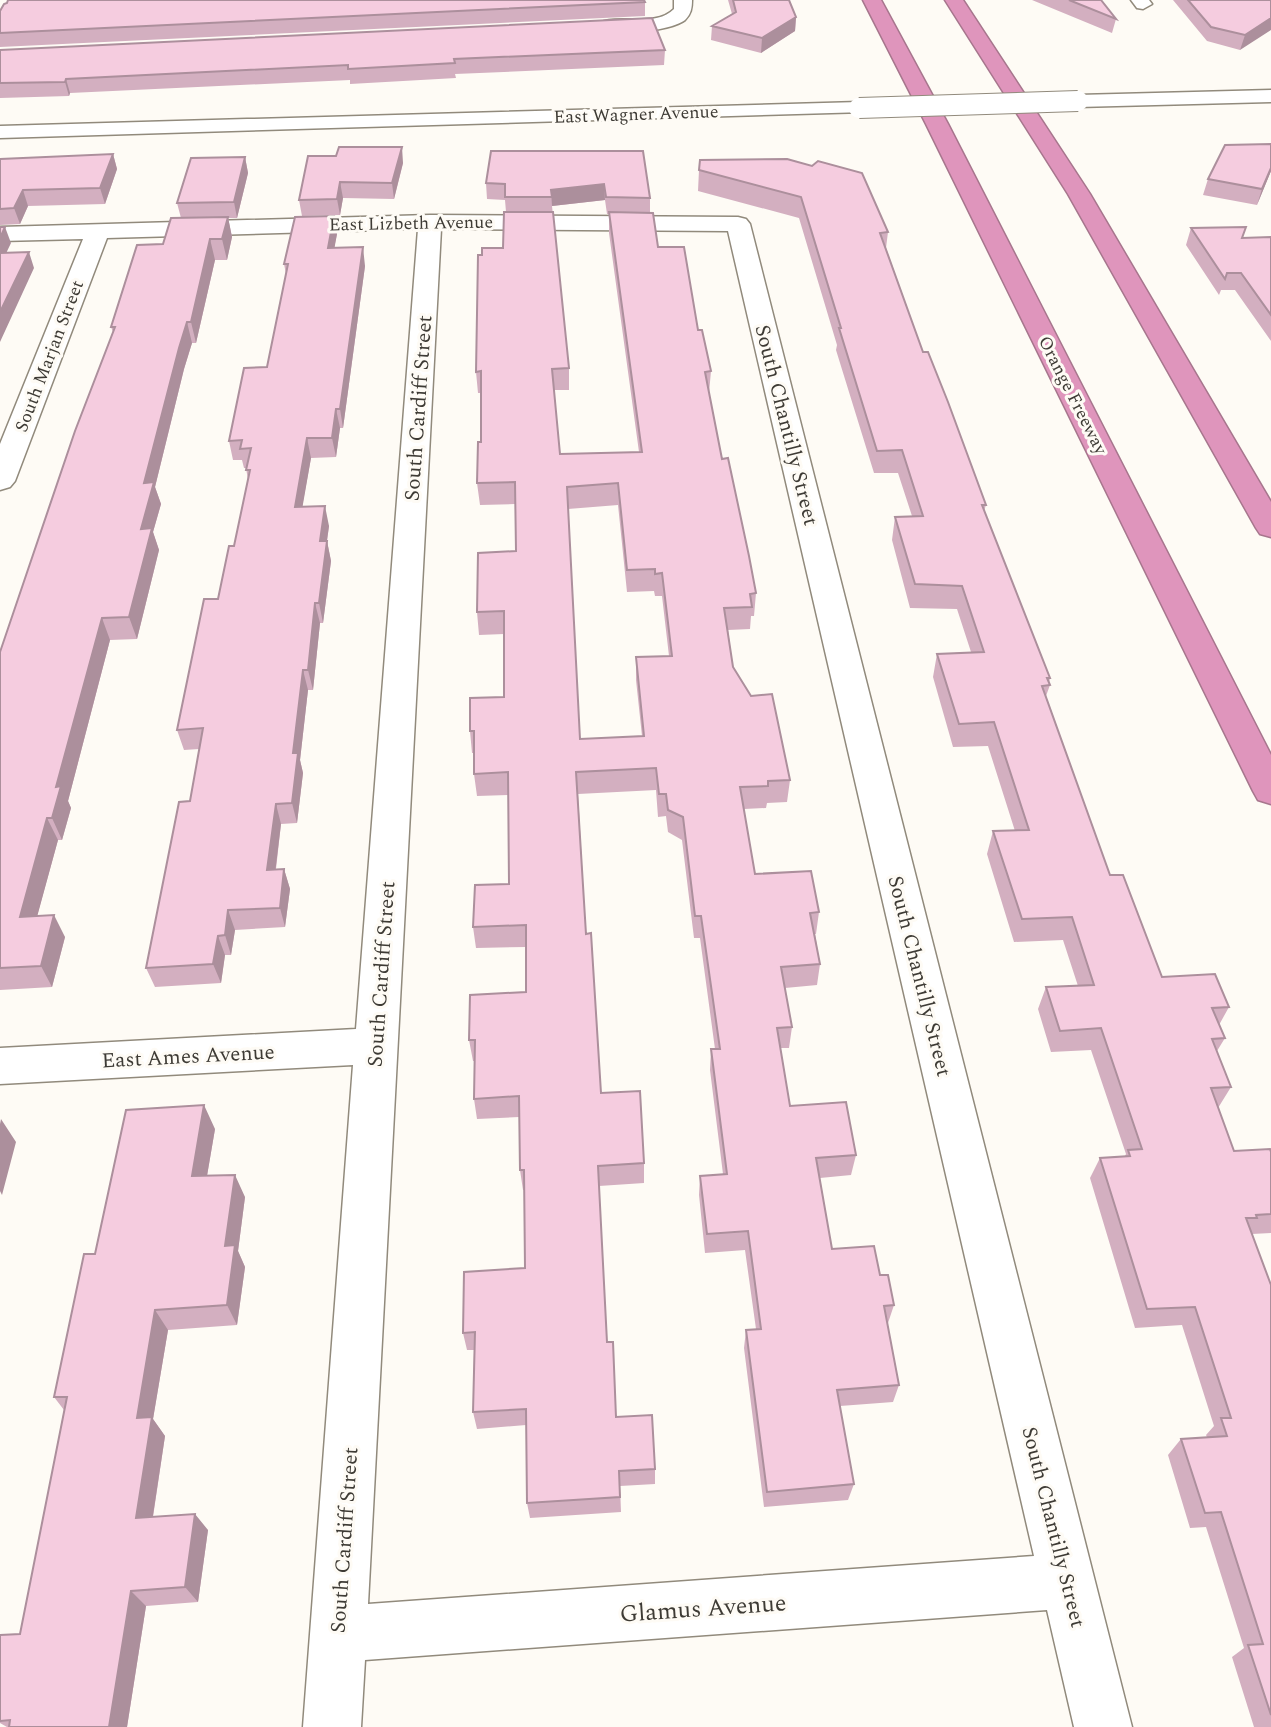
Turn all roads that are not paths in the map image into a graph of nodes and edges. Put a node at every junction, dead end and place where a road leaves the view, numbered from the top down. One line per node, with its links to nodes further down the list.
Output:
1 (683, 0): 4 (street)
2 (872, 0): 15 (highway, Orange Freeway)
3 (954, 0): 14 (highway)
4 (589, 27)
5 (1271, 96): 6 (street, East Wagner Avenue, bridge)
6 (0, 132)
7 (430, 222): 8 (street, East Lizbeth Avenue); 9 (street, East Lizbeth Avenue); 16 (street, South Cardiff Street)
8 (738, 224): 18 (street, South Chantilly Street)
9 (98, 231): 10 (street, East Lizbeth Avenue); 11 (street, South Marjan Street)
10 (0, 234)
11 (28, 411): 12 (street); 13 (street, South Marjan Street)
12 (0, 412)
13 (0, 481)
14 (1271, 528)
15 (1271, 791)
16 (376, 1046): 17 (street, East Ames Avenue); 19 (street, South Cardiff Street)
17 (0, 1066)
18 (1067, 1581): 19 (street, Glamus Avenue); 21 (street, South Chantilly Street)
19 (338, 1634): 20 (street, South Cardiff Street)
20 (332, 1727)
21 (1103, 1727)

